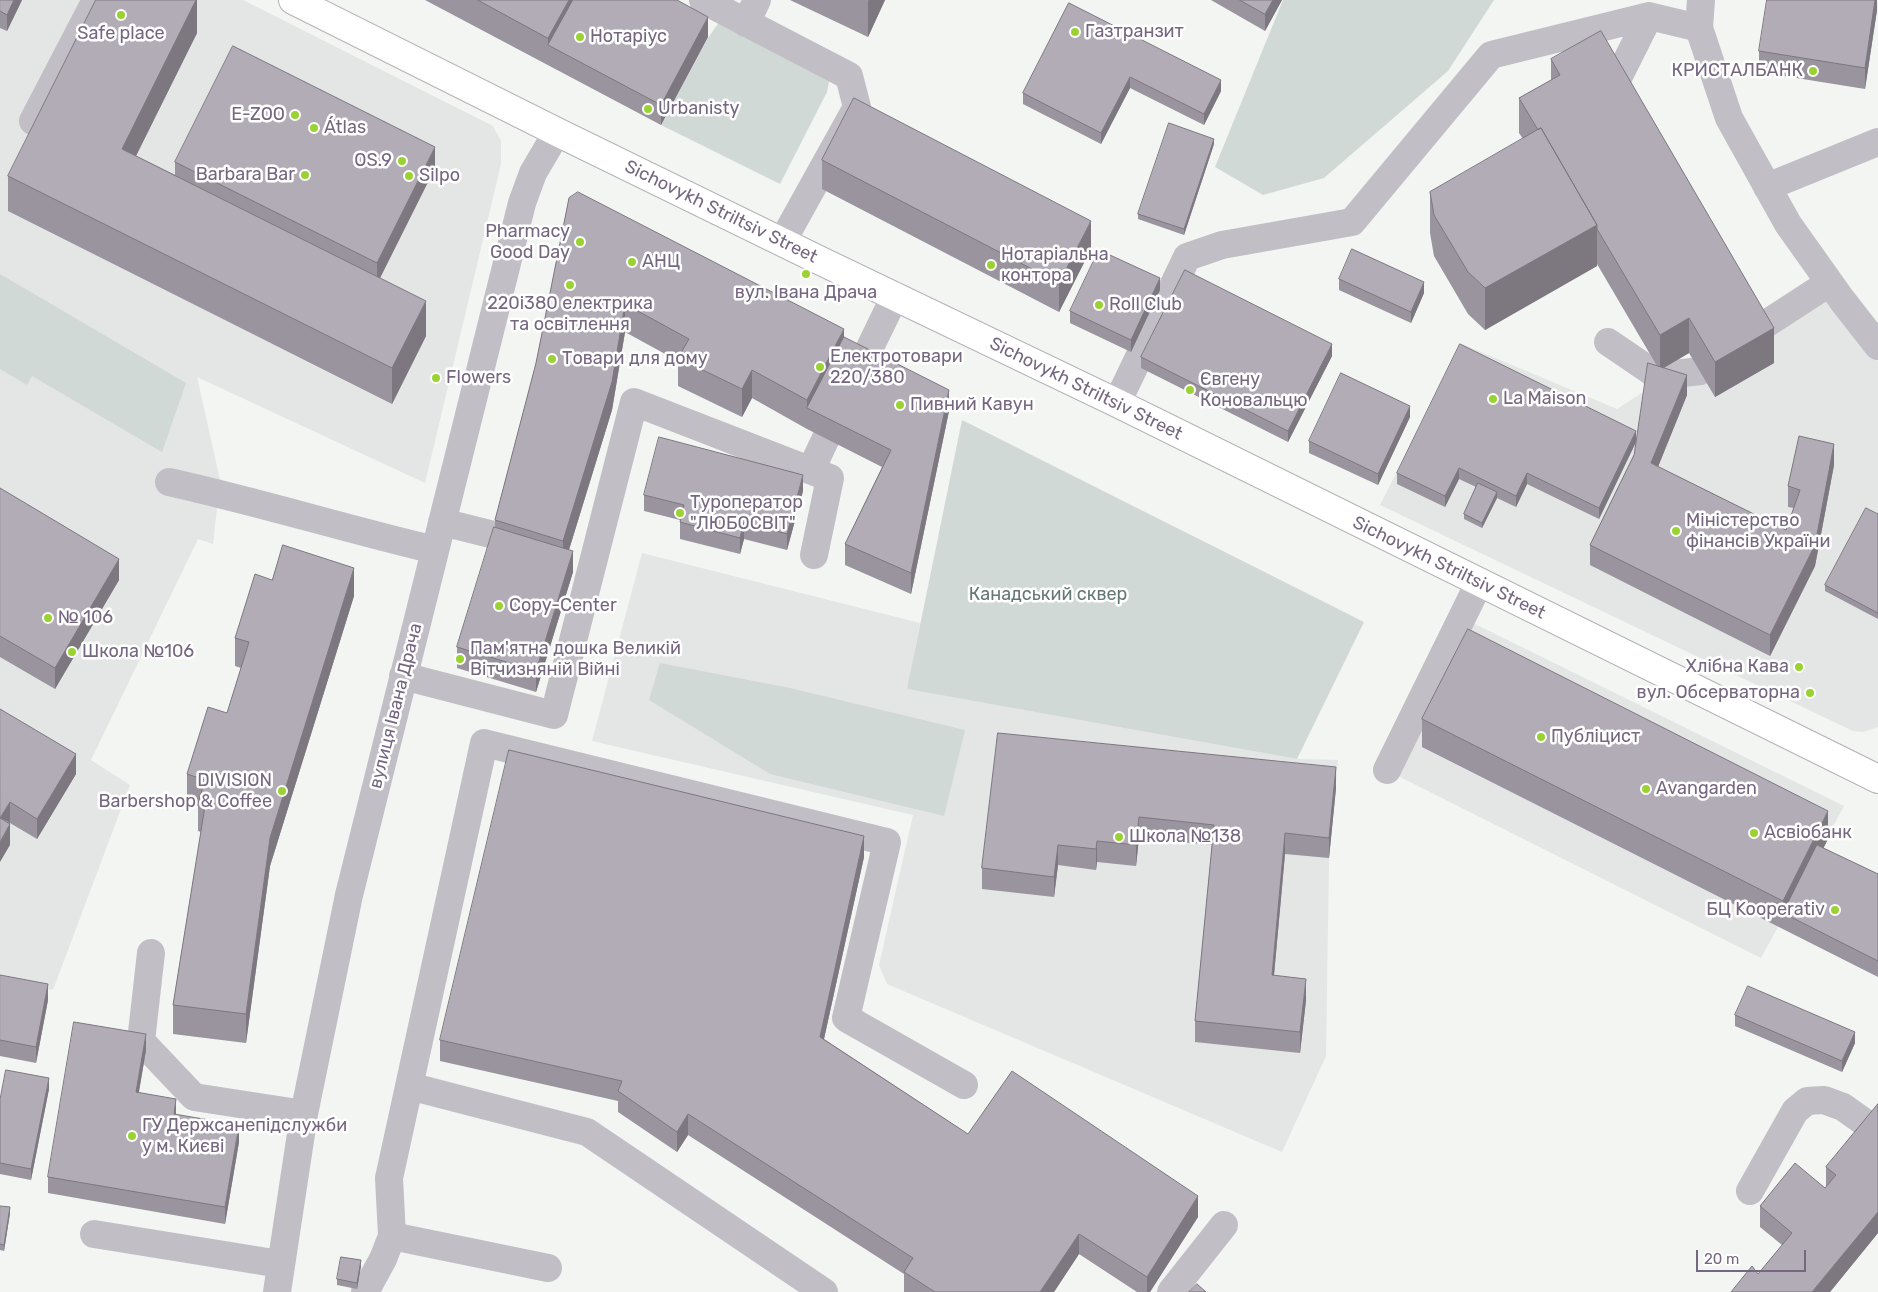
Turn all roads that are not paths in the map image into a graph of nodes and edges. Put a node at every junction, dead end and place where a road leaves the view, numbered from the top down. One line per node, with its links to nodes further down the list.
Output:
1 (96, 0): 9 (street)
2 (293, 0): 10 (main road, Sichovykh Striltsiv Street)
3 (702, 0): 5 (street)
4 (1701, 0): 7 (street)
5 (751, 12): 13 (street)
6 (1649, 16): 7 (street); 8 (street); 21 (street)
7 (1699, 28): 12 (street)
8 (1613, 88)
9 (33, 121)
10 (557, 132): 13 (main road, Sichovykh Striltsiv Street); 25 (street, вулиця Івана Драча)
11 (1878, 142): 12 (street)
12 (1767, 187): 14 (street)
13 (782, 242): 15 (main road, Sichovykh Striltsiv Street)
14 (1830, 283): 16 (street); 18 (street)
15 (895, 296): 19 (street); 21 (main road, Sichovykh Striltsiv Street)
16 (1755, 331)
17 (1608, 342): 20 (street)
18 (1878, 346)
19 (861, 366)
20 (1700, 371)
21 (1117, 403): 31 (main road, Sichovykh Striltsiv Street)
22 (826, 438): 23 (street)
23 (811, 470): 29 (street); 30 (street)
24 (170, 482): 27 (street)
25 (442, 522): 26 (street); 27 (street, вулиця Івана Драча)
26 (498, 536)
27 (434, 550): 32 (street, вулиця Івана Драча)
28 (567, 555): 30 (street)
29 (814, 556)
30 (593, 563): 32 (street)
31 (1479, 583): 33 (street); 34 (main road, Sichovykh Striltsiv Street)
32 (403, 676): 38 (street, вулиця Івана Драча)
33 (1387, 770)
34 (1878, 779)
35 (151, 952): 38 (street)
36 (964, 1085): 37 (street)
37 (409, 1086): 43 (street); 48 (street)
38 (304, 1114): 44 (street, вулиця Івана Драча)
39 (1874, 1129): 40 (street)
40 (1750, 1191)
41 (1224, 1225): 49 (street)
42 (94, 1234): 44 (street)
43 (392, 1236): 45 (street); 47 (street)
44 (280, 1264): 46 (street, вулиця Івана Драча)
45 (548, 1268)
46 (277, 1292)
47 (365, 1292)
48 (824, 1292)
49 (1171, 1292)

